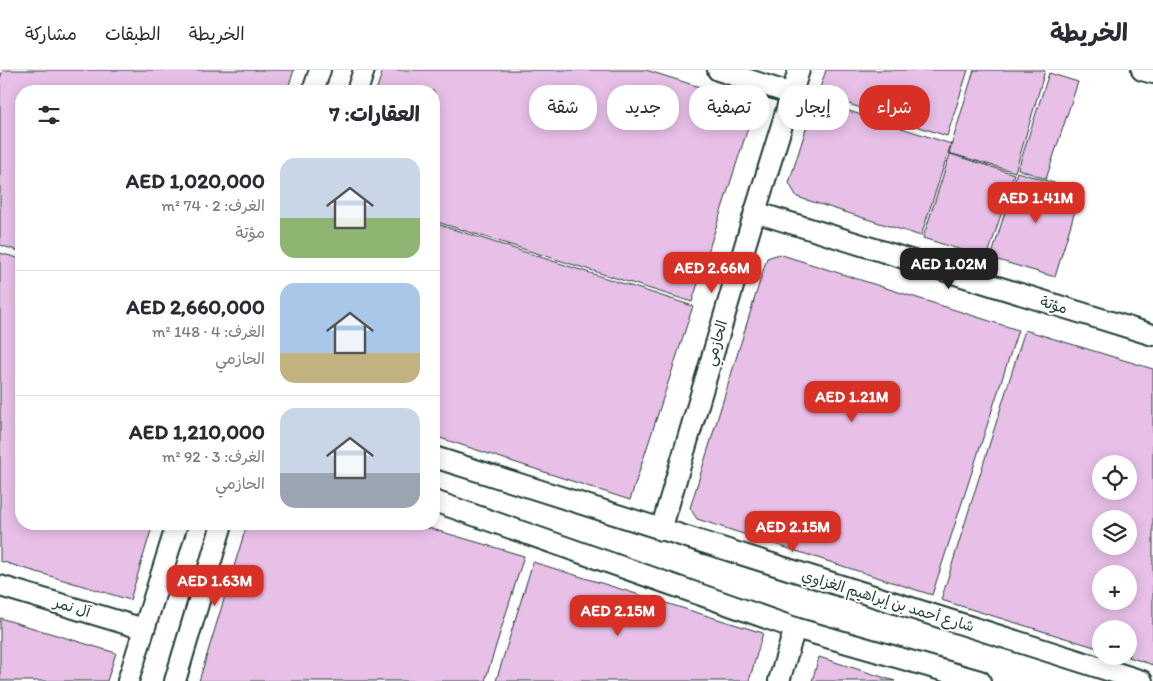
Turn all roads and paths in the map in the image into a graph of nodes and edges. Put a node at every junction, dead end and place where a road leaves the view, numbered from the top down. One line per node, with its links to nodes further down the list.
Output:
1 (320, 70): 7 (street)
2 (364, 70): 8 (street)
3 (718, 70): 10 (street)
4 (799, 70): 9 (street, الحازمي)
5 (1142, 70): 6 (street)
6 (1153, 74)
7 (315, 85)
8 (359, 85)
9 (795, 85)
10 (779, 90)
11 (781, 130): 12 (street, الحازمي)
12 (755, 212): 13 (street, مؤتة); 18 (street, الحازمي)
13 (1153, 335)
14 (440, 459): 18 (street, شارع أحمد بن إبراهيم الغزاوي)
15 (440, 503): 20 (street)
16 (175, 530): 21 (street)
17 (220, 530): 23 (street)
18 (661, 530): 26 (street, شارع أحمد بن إبراهيم الغزاوي)
19 (0, 586): 21 (street, آل نمر)
20 (795, 628): 24 (street); 25 (street)
21 (144, 629): 22 (street)
22 (128, 681)
23 (175, 681)
24 (779, 681)
25 (980, 681)
26 (1142, 681)

